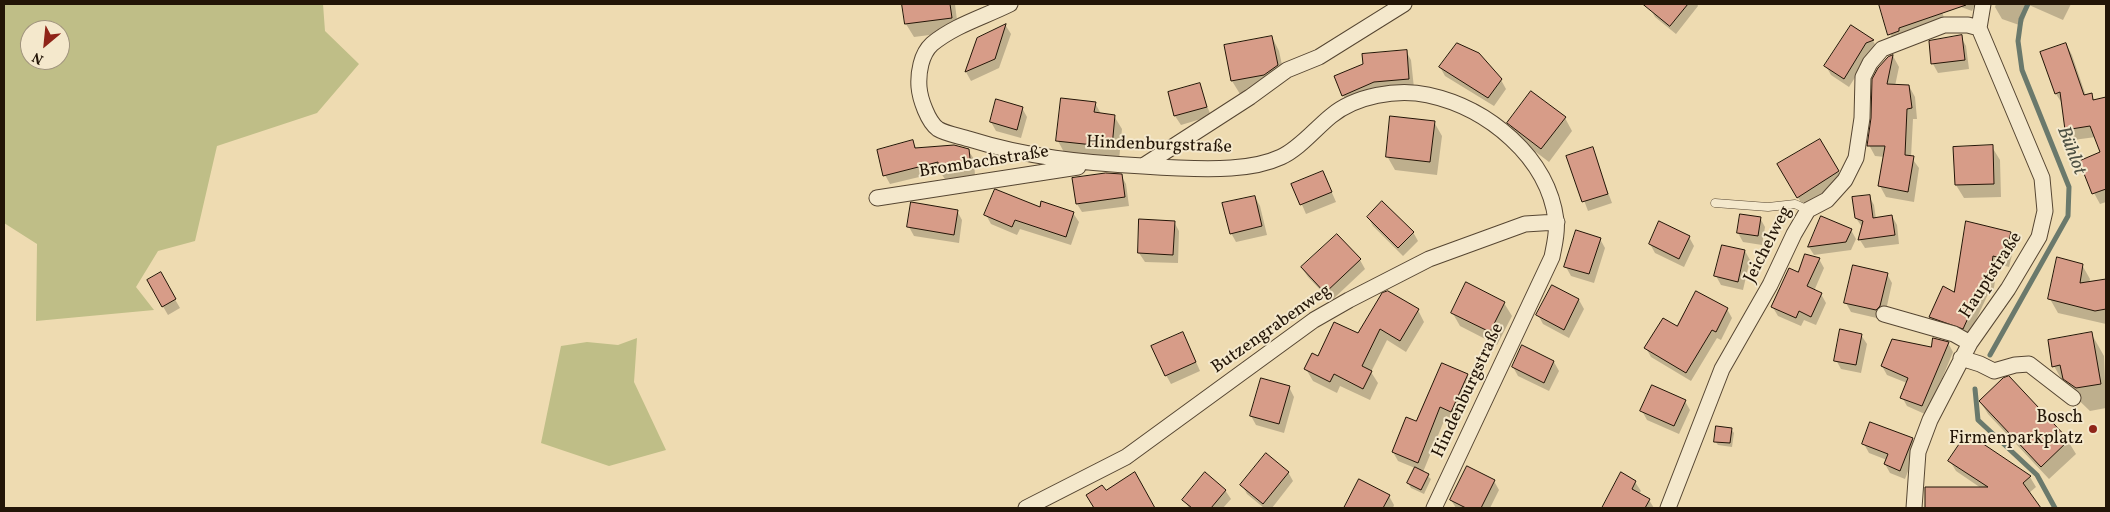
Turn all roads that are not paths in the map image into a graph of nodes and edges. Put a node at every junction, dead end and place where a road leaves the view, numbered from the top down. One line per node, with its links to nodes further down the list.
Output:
1 (1010, 4): 5 (street, Hindenburgstraße)
2 (1404, 4): 6 (street)
3 (1983, 4): 4 (street)
4 (1979, 28): 9 (street, Jeichelweg); 12 (street, Hauptstraße)
5 (1097, 164): 6 (street, Hindenburgstraße); 7 (street, Brombachstraße)
6 (1143, 166): 10 (street, Hindenburgstraße)
7 (877, 198)
8 (1715, 203): 9 (lane)
9 (1808, 210): 17 (street, Jeichelweg)
10 (1557, 222): 15 (street, Butzengrabenweg); 16 (street, Hindenburgstraße)
11 (1884, 314): 12 (street)
12 (1970, 343): 13 (street, Hauptstraße)
13 (1961, 358): 14 (street); 18 (street, Hauptstraße)
14 (2072, 398)
15 (1026, 508)
16 (1434, 508)
17 (1668, 508)
18 (1914, 508)

